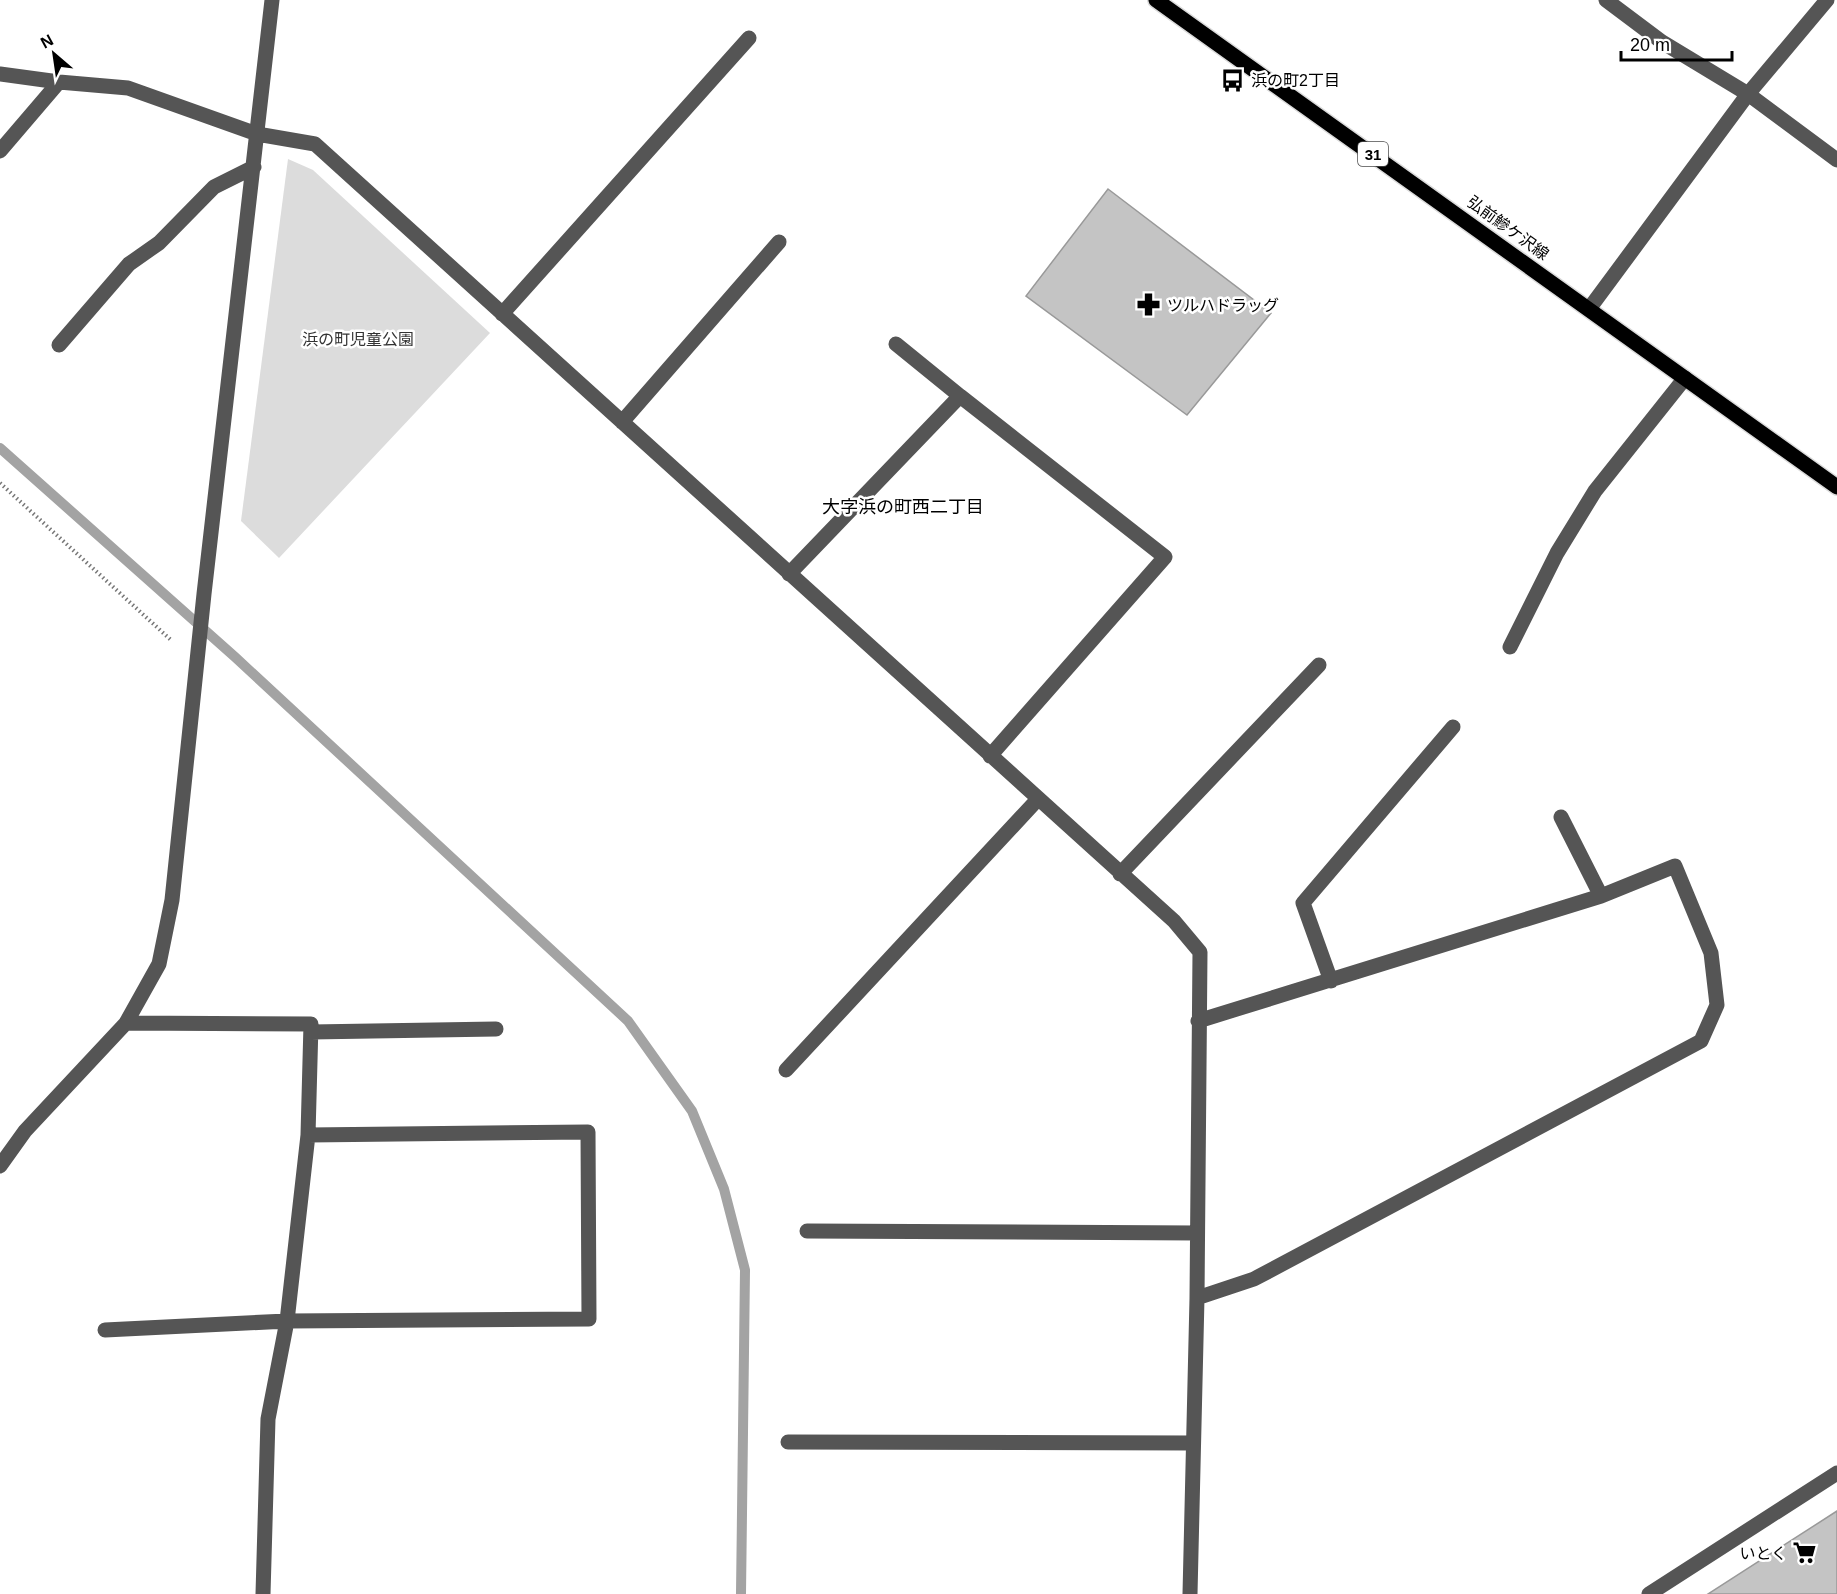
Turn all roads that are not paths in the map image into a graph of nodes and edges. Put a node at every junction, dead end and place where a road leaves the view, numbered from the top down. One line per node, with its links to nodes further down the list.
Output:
1 (272, 0): 9 (street)
2 (1156, 0): 14 (main road, 弘前鰺ケ沢線 / 31)
3 (1606, 0): 8 (street)
4 (1827, 0): 8 (street)
5 (750, 38): 15 (street)
6 (0, 74): 7 (street)
7 (59, 82): 9 (street); 10 (street)
8 (1748, 94): 11 (street); 14 (street)
9 (257, 134): 12 (street); 15 (street)
10 (0, 151)
11 (1837, 160)
12 (254, 167): 17 (street); 33 (street)
13 (779, 242): 20 (street)
14 (1589, 309): 18 (main road, 弘前鰺ケ沢線 / 31)
15 (502, 314): 20 (street)
16 (896, 344): 19 (street)
17 (59, 345)
18 (1685, 378): 21 (main road, 弘前鰺ケ沢線 / 31); 23 (street)
19 (960, 396): 22 (street); 26 (street)
20 (622, 422): 22 (street)
21 (1837, 487)
22 (789, 574): 26 (street)
23 (1509, 647)
24 (1319, 664): 29 (street)
25 (1453, 727): 31 (street)
26 (990, 756): 27 (street)
27 (1038, 799): 29 (street); 36 (street)
28 (1561, 817): 30 (street)
29 (1120, 874): 32 (street)
30 (1601, 896): 31 (street); 41 (street)
31 (1331, 981): 32 (street)
32 (1198, 1021): 40 (street)
33 (126, 1023): 35 (street); 38 (street)
34 (496, 1029): 35 (street)
35 (311, 1032): 37 (street)
36 (786, 1070)
37 (308, 1135): 42 (street); 42 (street)
38 (0, 1166)
39 (807, 1231): 40 (street)
40 (1197, 1233): 41 (street)
41 (1197, 1298): 45 (street)
42 (287, 1321): 43 (street); 47 (street)
43 (105, 1330)
44 (788, 1442): 45 (street)
45 (1193, 1443): 48 (street)
46 (1837, 1473): 49 (street)
47 (263, 1594)
48 (1190, 1594)
49 (1649, 1594)

